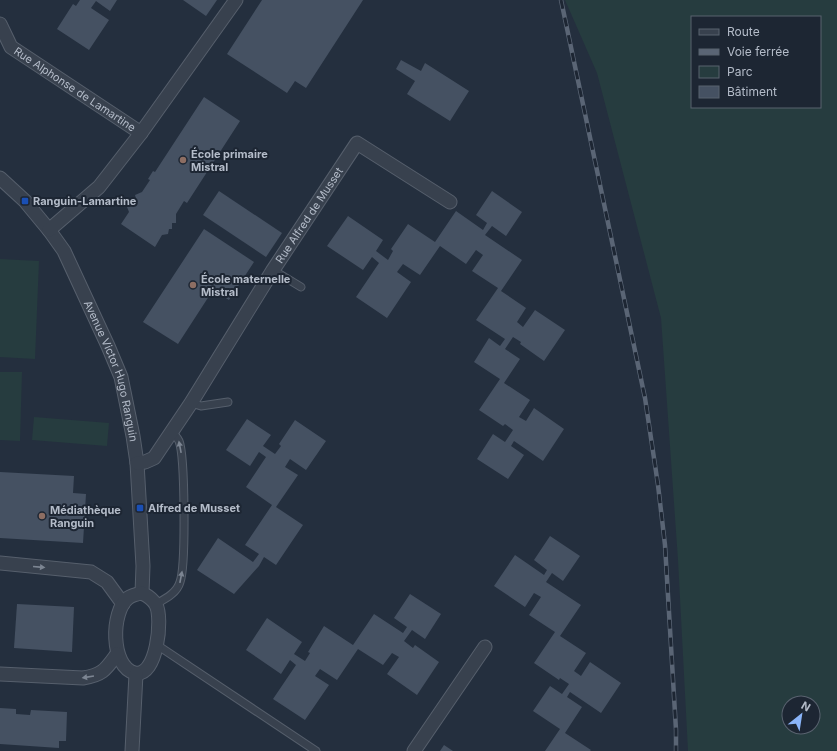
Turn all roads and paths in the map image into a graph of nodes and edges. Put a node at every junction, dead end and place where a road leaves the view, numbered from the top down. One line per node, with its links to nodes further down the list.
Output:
1 (236, 0): 3 (street, Rue Alphonse de Lamartine)
2 (0, 24): 3 (street, Rue Alphonse de Lamartine)
3 (140, 132): 6 (street, Rue Alphonse de Lamartine)
4 (0, 178): 6 (street, Avenue Victor Hugo Ranguin)
5 (450, 202): 7 (street, Rue Alfred de Musset)
6 (49, 230): 12 (street, Avenue Victor Hugo Ranguin)
7 (273, 270): 8 (lane); 10 (street, Rue Alfred de Musset)
8 (301, 287)
9 (228, 402): 10 (lane)
10 (190, 403): 11 (street, Rue Alfred de Musset)
11 (171, 432): 12 (street, Rue Alfred de Musset); 16 (lane, one-way to 11)
12 (137, 463): 14 (street, Avenue Victor Hugo Ranguin)
13 (0, 563): 15 (street, one-way to 15)
14 (142, 594): 15 (street); 16 (street)
15 (123, 604): 19 (street)
16 (156, 604): 17 (street)
17 (157, 645): 21 (street); 23 (lane)
18 (485, 647): 24 (street)
19 (117, 654): 20 (street, one-way to 20); 21 (street)
20 (0, 674)
21 (136, 674): 22 (street)
22 (132, 751)
23 (316, 751)
24 (414, 751)

